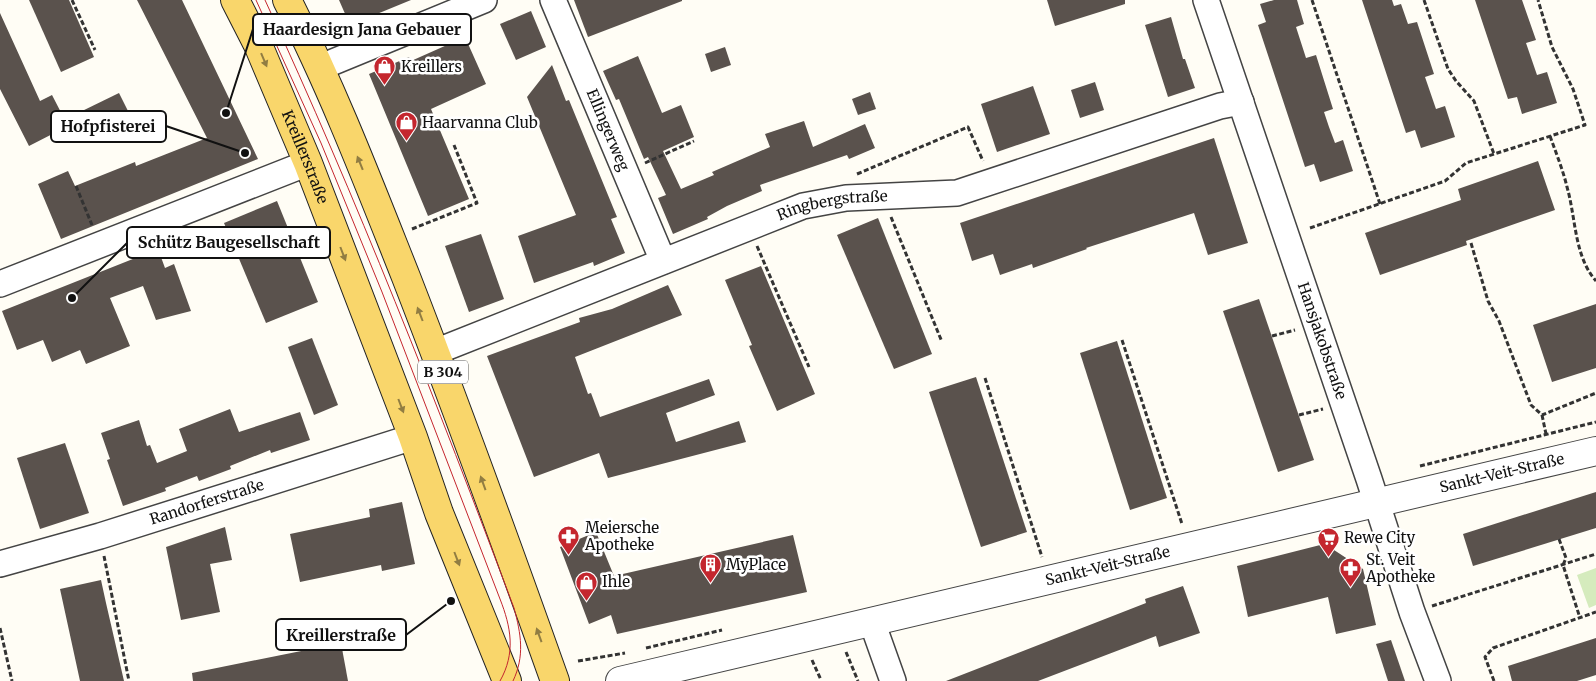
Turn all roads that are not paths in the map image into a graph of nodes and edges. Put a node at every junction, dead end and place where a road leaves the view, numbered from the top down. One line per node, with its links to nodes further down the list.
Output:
1 (235, 0): 8 (main road, Kreillerstraße, one-way to 8)
2 (287, 0): 6 (main road, B 304)
3 (484, 0): 6 (street)
4 (553, 0): 9 (street, Ellingerweg)
5 (1206, 0): 7 (street, Hansjakobstraße)
6 (321, 67): 11 (main road, B 304, one-way to 6)
7 (1241, 102): 9 (street, Ringbergstraße); 14 (street, Hansjakobstraße)
8 (308, 163): 10 (street); 12 (main road, Kreillerstraße, one-way to 12)
9 (663, 261): 11 (street, Ringbergstraße)
10 (0, 284)
11 (435, 352): 18 (main road, B 304, one-way to 11)
12 (413, 437): 15 (street, Randorferstraße); 17 (main road, Kreillerstraße, one-way to 17)
13 (1596, 450): 14 (street, Sankt-Veit-Straße)
14 (1376, 502): 16 (street, Sankt-Veit-Straße); 21 (street, Hansjakobstraße)
15 (0, 564)
16 (872, 622): 19 (street, Sankt-Veit-Straße); 20 (street)
17 (507, 681)
18 (555, 681)
19 (620, 681)
20 (893, 681)
21 (1438, 681)

